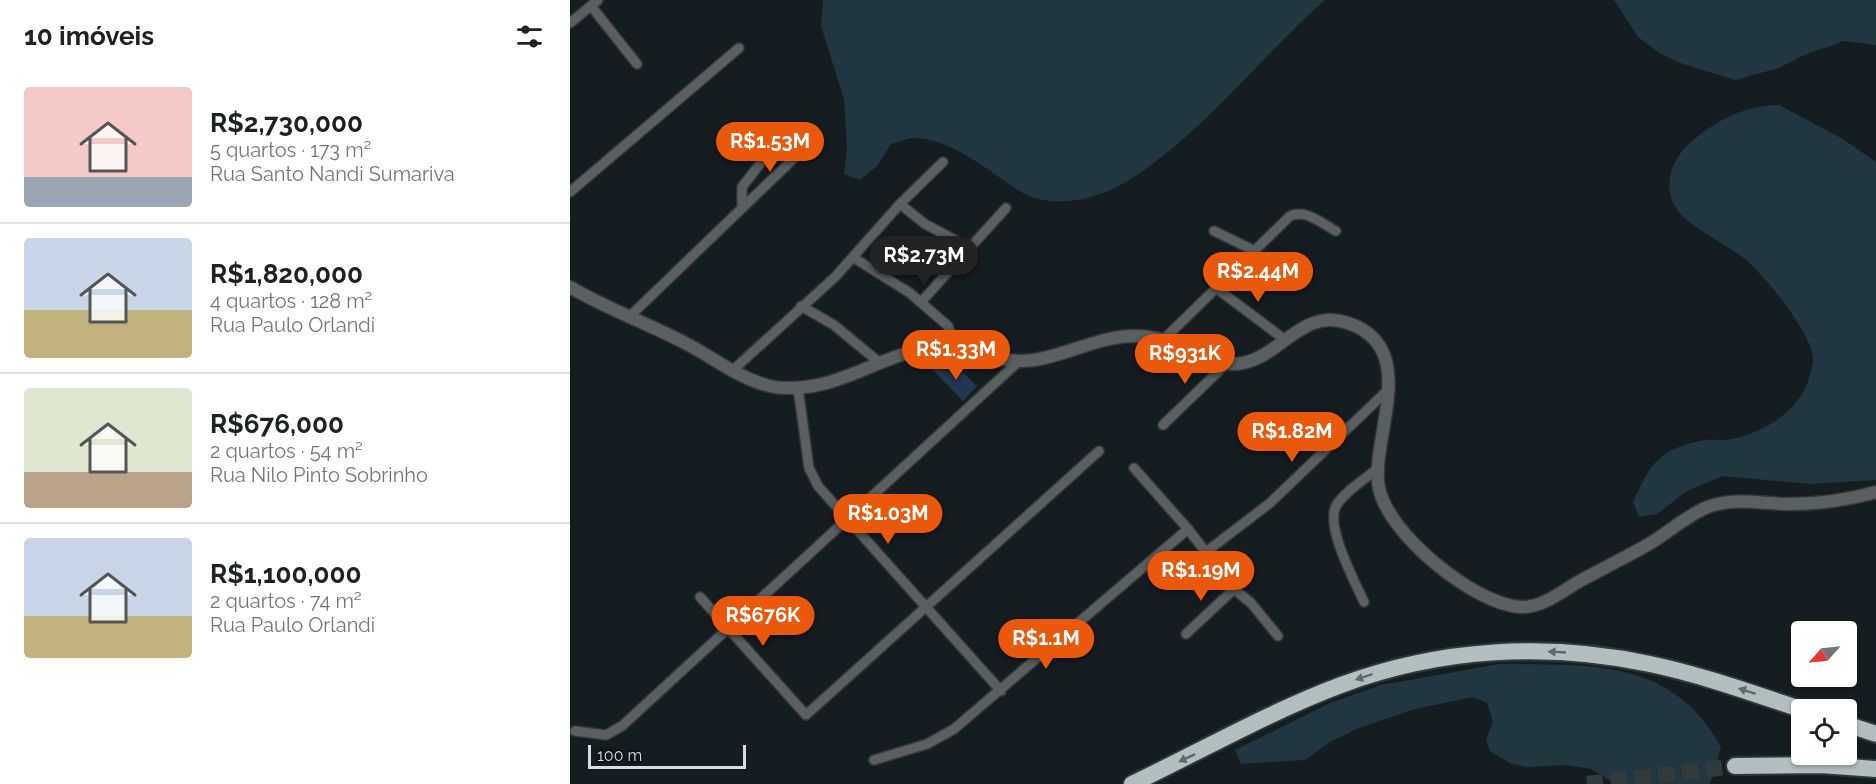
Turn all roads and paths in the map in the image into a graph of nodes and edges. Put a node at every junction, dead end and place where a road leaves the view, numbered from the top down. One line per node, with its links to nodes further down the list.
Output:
1 (595, 3): 2 (street); 4 (street)
2 (570, 23)
3 (740, 48): 8 (street)
4 (637, 64)
5 (769, 134): 10 (street)
6 (816, 137): 10 (street)
7 (943, 162): 9 (street)
8 (570, 192)
9 (900, 204): 14 (street); 16 (street)
10 (742, 208): 21 (street)
11 (1005, 208): 14 (street)
12 (1214, 231): 15 (street)
13 (1336, 231): 15 (street)
14 (970, 248): 19 (street)
15 (1253, 250): 18 (street)
16 (854, 258): 19 (street); 20 (street)
17 (570, 287): 21 (street)
18 (1216, 288): 22 (street); 23 (street)
19 (921, 302): 24 (street)
20 (801, 306): 26 (street); 28 (street)
21 (628, 318): 28 (street)
22 (1284, 339): 27 (street); 30 (street)
23 (1163, 340): 25 (street); 27 (street)
24 (955, 348): 25 (street); 26 (street)
25 (1018, 362): 36 (street)
26 (880, 363): 29 (street)
27 (1226, 364): 31 (street)
28 (733, 370): 29 (street)
29 (798, 388): 36 (street)
30 (1390, 388): 34 (street); 38 (street)
31 (1163, 425)
32 (1099, 451): 42 (street)
33 (1134, 468): 37 (street)
34 (1377, 469): 35 (street); 41 (street)
35 (1876, 492)
36 (847, 519): 42 (street); 43 (street)
37 (1188, 529): 38 (street); 46 (street)
38 (1206, 552): 39 (street)
39 (1234, 590): 44 (street); 45 (street)
40 (700, 597): 43 (street)
41 (1364, 602)
42 (926, 607): 43 (street); 46 (street)
43 (728, 628): 49 (street)
44 (1186, 634)
45 (1278, 636)
46 (1001, 691): 51 (street)
47 (1791, 706): 54 (highway, one-way to 54)
48 (1857, 728): 50 (highway)
49 (575, 731)
50 (1876, 734)
51 (873, 760)
52 (1735, 766): 53 (highway)
53 (1876, 769)
54 (1131, 784)

